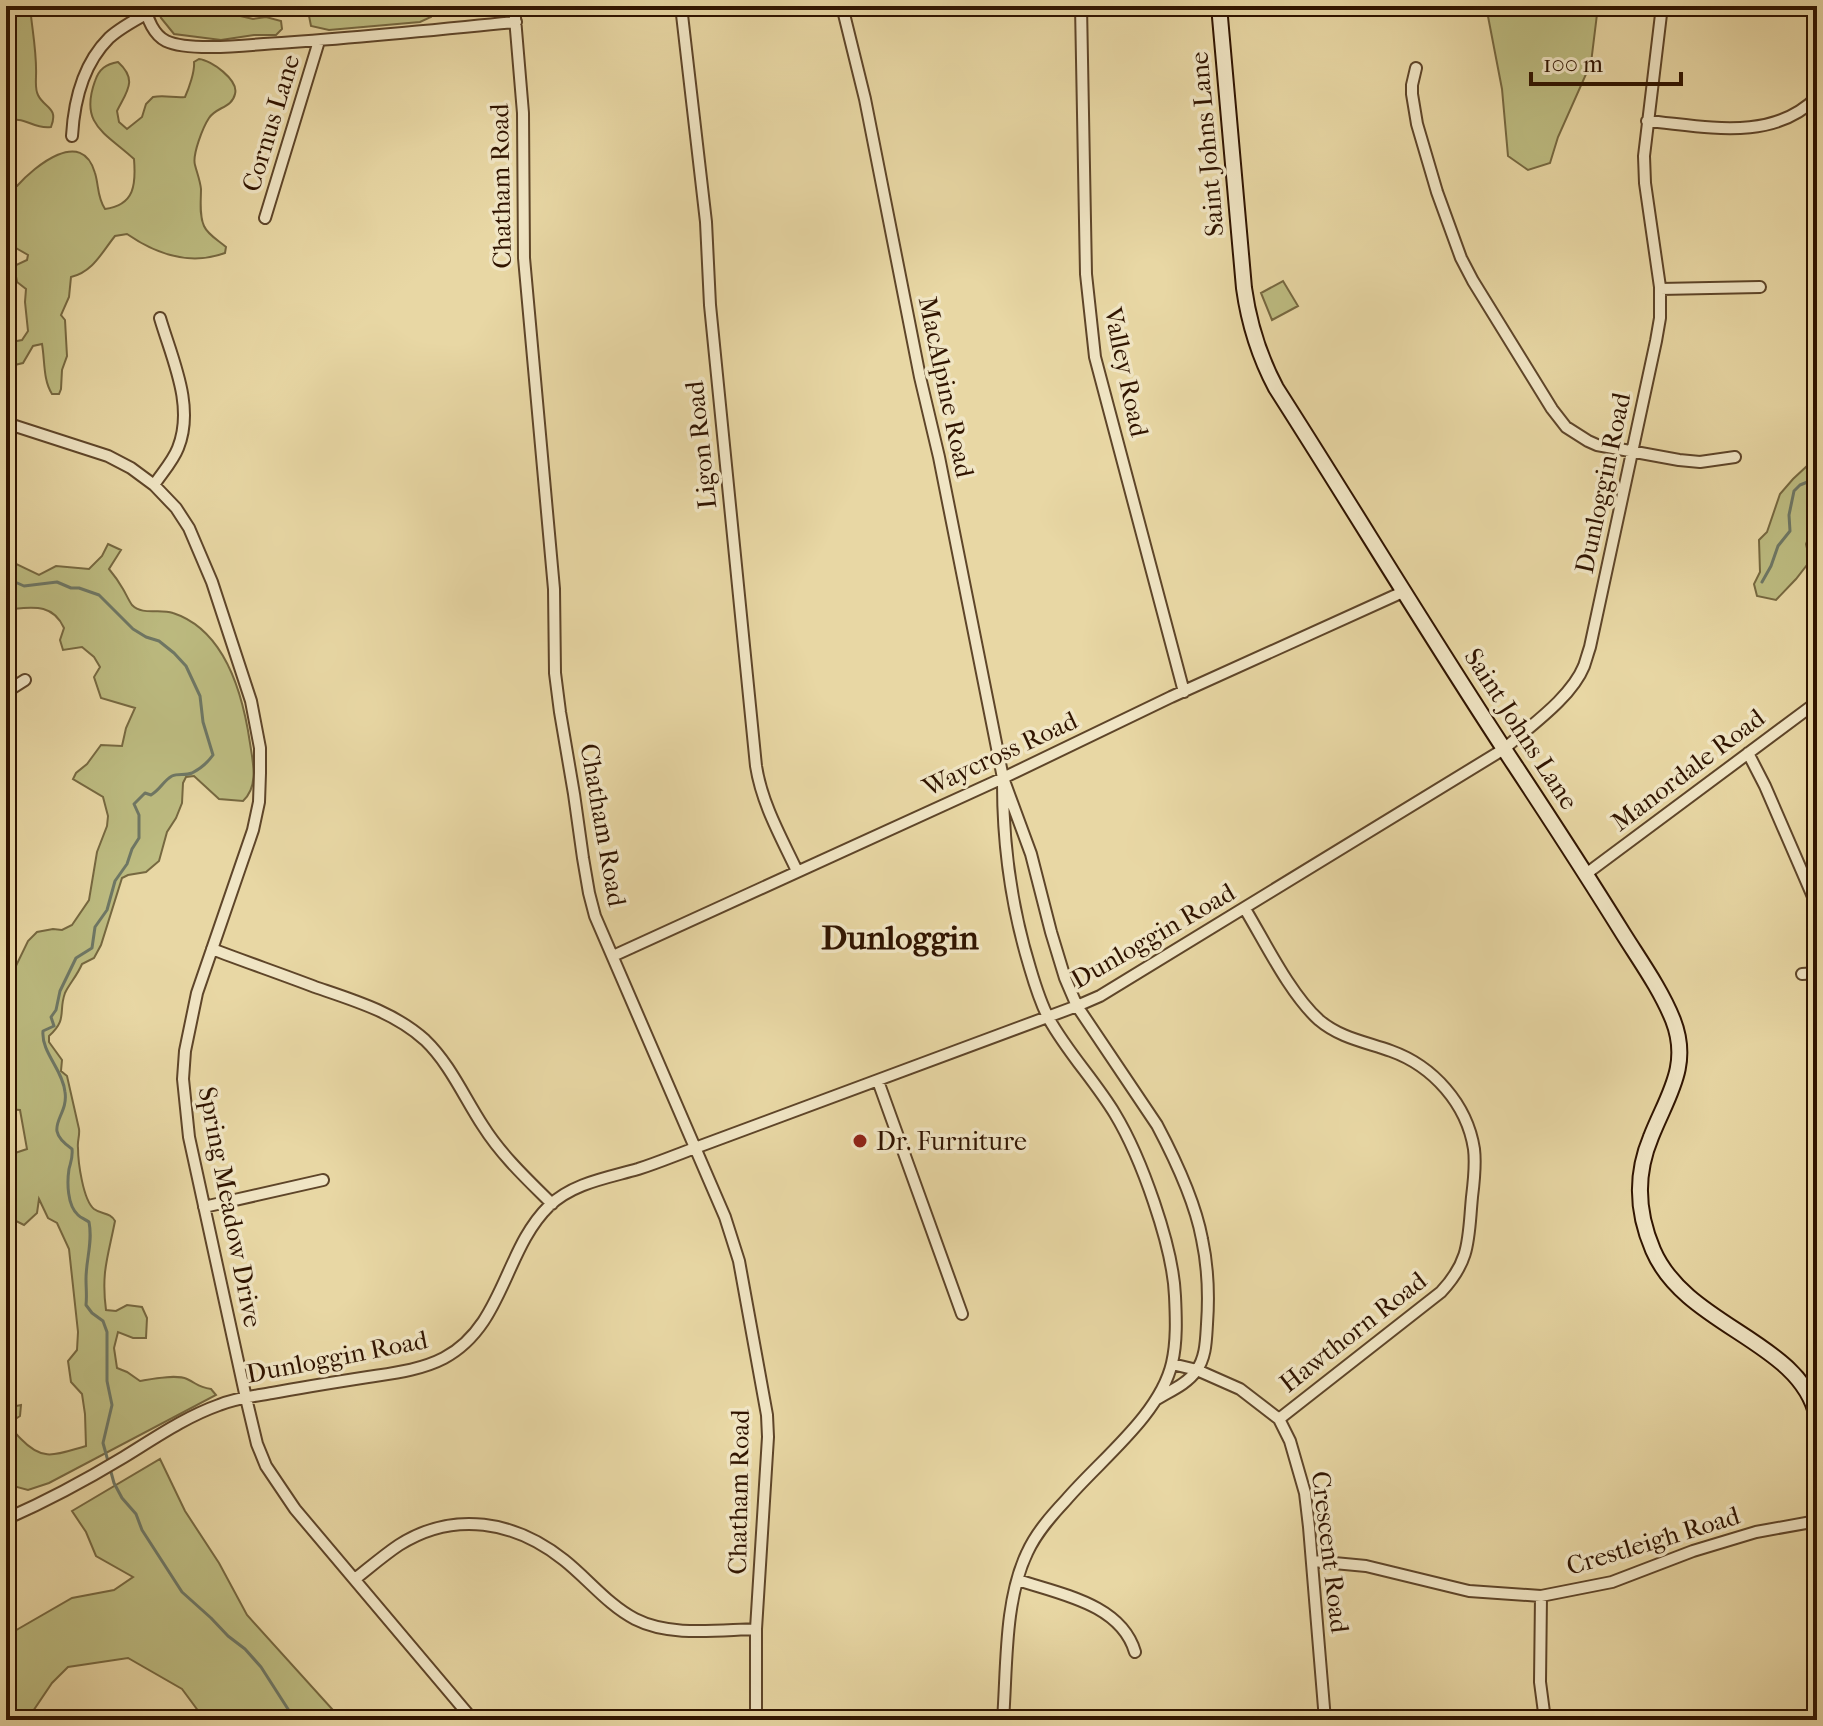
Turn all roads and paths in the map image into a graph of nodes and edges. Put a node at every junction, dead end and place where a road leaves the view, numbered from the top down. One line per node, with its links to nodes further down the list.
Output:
1 (514, 6): 8 (street, Chatham Road)
2 (681, 6): 30 (street, Ligon Road)
3 (842, 6): 29 (street, MacAlpine Road)
4 (1081, 6): 25 (street, Valley Road)
5 (1219, 6): 22 (street, Saint Johns Lane)
6 (1662, 6): 12 (street, Dunloggin Road)
7 (145, 10): 9 (street); 13 (street)
8 (516, 22): 9 (street); 35 (street, Chatham Road)
9 (319, 41): 14 (street, Cornus Lane)
10 (1416, 68): 19 (street)
11 (1817, 97): 12 (street)
12 (1647, 121): 16 (street, Dunloggin Road)
13 (72, 136)
14 (265, 218)
15 (1760, 287): 16 (street)
16 (1660, 289): 19 (street, Dunloggin Road)
17 (160, 318): 21 (street)
18 (6, 423): 21 (street, Spring Meadow Drive)
19 (1633, 453): 20 (street); 27 (street, Dunloggin Road)
20 (1735, 457)
21 (154, 485): 34 (street, Spring Meadow Drive)
22 (1405, 591): 25 (street, Waycross Road); 27 (street, Saint Johns Lane)
23 (25, 680): 24 (street)
24 (6, 692)
25 (1184, 692): 29 (street, Waycross Road)
26 (1817, 702): 28 (street, Manordale Road)
27 (1504, 749): 31 (street, Saint Johns Lane); 33 (street, Dunloggin Road)
28 (1748, 753): 31 (street, Manordale Road); 32 (street)
29 (1003, 778): 30 (street, Waycross Road); 38 (street, MacAlpine Road); 39 (street, MacAlpine Road)
30 (797, 871): 35 (street, Waycross Road)
31 (1586, 874): 48 (street, Saint Johns Lane)
32 (1817, 906)
33 (1245, 909): 38 (street, Dunloggin Road); 52 (street, Hawthorn Road)
34 (212, 949): 43 (street); 44 (street, Spring Meadow Drive)
35 (613, 956): 41 (street, Chatham Road)
36 (1817, 973): 37 (street)
37 (1802, 974)
38 (1077, 1006): 39 (street, Dunloggin Road); 47 (street, MacAlpine Road)
39 (1048, 1017): 40 (street, Dunloggin Road); 46 (street, MacAlpine Road)
40 (878, 1081): 41 (street, Dunloggin Road); 45 (street)
41 (695, 1148): 43 (street, Dunloggin Road); 59 (street, Chatham Road)
42 (323, 1180): 44 (street)
43 (552, 1204): 49 (street, Dunloggin Road)
44 (204, 1207): 49 (street, Spring Meadow Drive)
45 (962, 1314)
46 (1172, 1364): 47 (street, Crescent Road); 50 (street, MacAlpine Road)
47 (1197, 1370): 50 (street, MacAlpine Road); 52 (street, Crescent Road)
48 (1813, 1392): 51 (street, Saint Johns Lane)
49 (246, 1398): 53 (street, Dunloggin Road); 56 (street, Spring Meadow Drive)
50 (1157, 1399): 57 (street, MacAlpine Road)
51 (1817, 1417)
52 (1279, 1419): 55 (street, Crescent Road)
53 (6, 1519)
54 (1817, 1521): 58 (street, Crestleigh Road)
55 (1313, 1561): 58 (street, Crestleigh Road); 64 (street, Crescent Road)
56 (355, 1579): 59 (street); 61 (street, Spring Meadow Drive)
57 (1018, 1580): 60 (street); 63 (street, MacAlpine Road)
58 (1541, 1596): 65 (street)
59 (756, 1629): 62 (street, Chatham Road)
60 (1135, 1652)
61 (473, 1720)
62 (756, 1720)
63 (1003, 1720)
64 (1325, 1720)
65 (1545, 1720)

